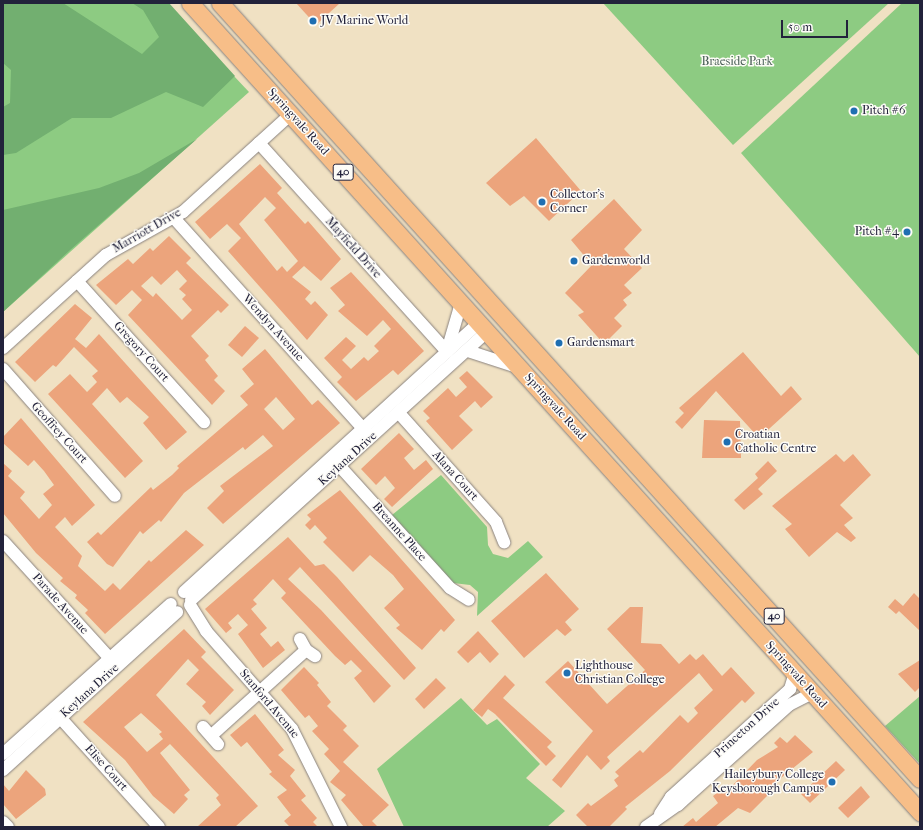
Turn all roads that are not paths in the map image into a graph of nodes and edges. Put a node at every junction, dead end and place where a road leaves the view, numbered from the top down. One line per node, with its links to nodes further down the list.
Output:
1 (190, 3): 3 (highway, Springvale Road / 40)
2 (220, 3): 8 (highway, Springvale Road / 40)
3 (291, 114): 4 (street, Marriott Drive); 7 (highway, Springvale Road / 40)
4 (259, 143): 5 (street, Marriott Drive); 12 (street, Mayfield Drive)
5 (174, 218): 6 (street, Marriott Drive); 17 (street, Wendyn Avenue)
6 (77, 281): 10 (street, Marriott Drive); 16 (street, Gregory Court)
7 (461, 304): 9 (highway, Springvale Road / 40); 12 (street)
8 (499, 312): 9 (highway, Keylana Drive); 33 (highway, Springvale Road / 40)
9 (483, 327): 11 (street, Keylana Drive); 12 (street, Keylana Drive); 13 (highway, Springvale Road / 40)
10 (3, 348)
11 (468, 351): 13 (street); 15 (street, Keylana Drive)
12 (447, 352): 17 (street, Keylana Drive)
13 (520, 368): 26 (highway, Springvale Road / 40)
14 (3, 370): 19 (street, Geoffrey Court)
15 (398, 413): 17 (street, Keylana Drive); 21 (street, Alana Court)
16 (204, 422)
17 (368, 433): 18 (street, Keylana Drive)
18 (336, 463): 22 (street, Breanne Place); 23 (street, Keylana Drive)
19 (115, 496)
20 (3, 541): 25 (street, Parade Avenue)
21 (504, 542)
22 (469, 600)
23 (182, 604): 25 (street, Keylana Drive); 27 (street, Stanford Avenue)
24 (307, 648): 27 (street)
25 (114, 663): 29 (street, Keylana Drive)
26 (795, 673): 28 (highway, Springvale Road / 40); 35 (street, Princeton Drive)
27 (260, 691): 30 (street); 39 (street, Stanford Avenue)
28 (813, 693): 34 (highway, Springvale Road / 40); 35 (street, Princeton Drive)
29 (57, 713): 31 (street, Keylana Drive); 32 (street, Keylana Drive); 38 (street, Elise Court)
30 (211, 735)
31 (3, 754)
32 (3, 770)
33 (920, 780)
34 (920, 812)
35 (660, 815): 40 (street, Princeton Drive)
36 (3, 822): 37 (street)
37 (8, 827)
38 (159, 827)
39 (341, 827)
40 (646, 827)

